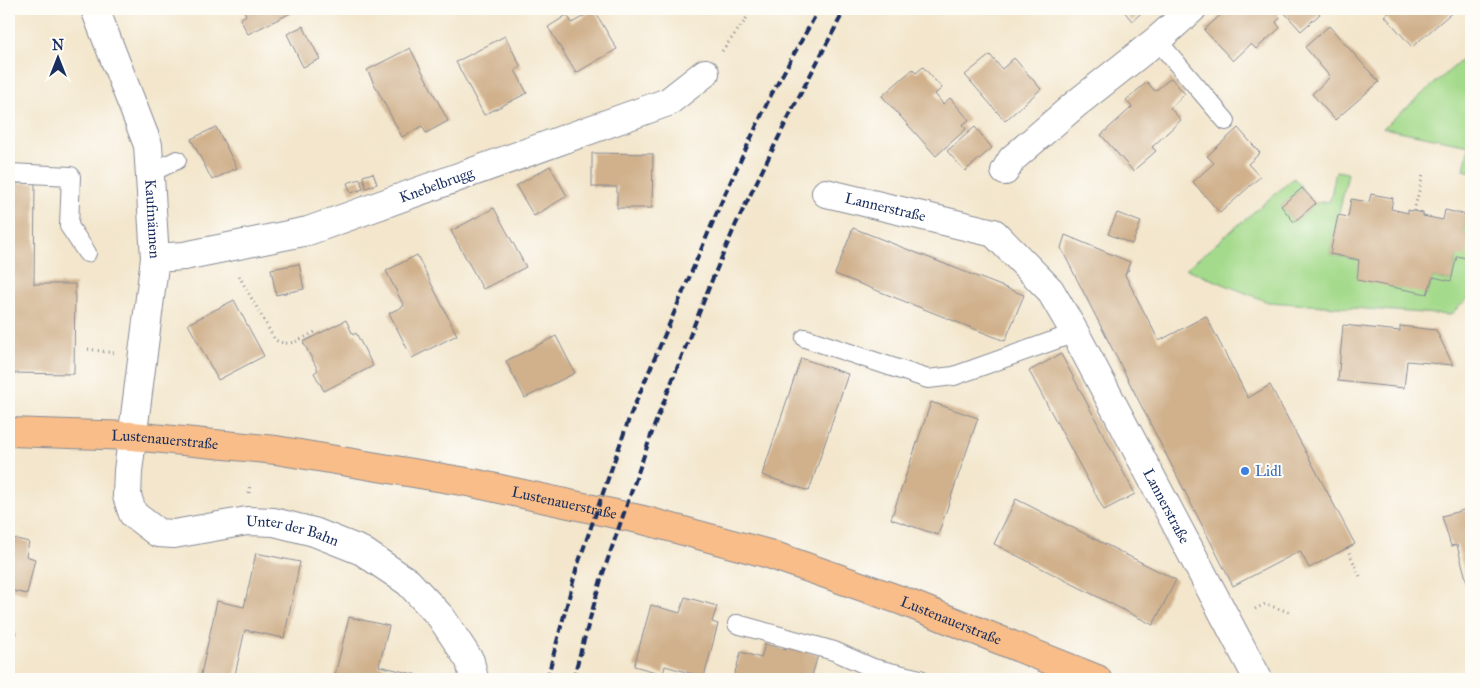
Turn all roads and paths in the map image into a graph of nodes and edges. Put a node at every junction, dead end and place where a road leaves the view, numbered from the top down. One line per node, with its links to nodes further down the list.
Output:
1 (95, 9): 8 (street, Kaufmännen)
2 (752, 9): 5 (path)
3 (1192, 9): 4 (street)
4 (1157, 40): 6 (lane); 9 (street)
5 (705, 73): 15 (street, Knebelbrugg)
6 (1226, 121)
7 (177, 160): 8 (lane)
8 (150, 172): 15 (street, Kaufmännen)
9 (1005, 172)
10 (9, 173): 14 (lane)
11 (1423, 175): 13 (path)
12 (826, 193): 18 (street, Lannerstraße)
13 (1414, 211)
14 (87, 253)
15 (155, 258): 21 (street, Kaufmännen)
16 (240, 278): 17 (path)
17 (315, 332)
18 (1075, 333): 19 (lane); 31 (street, Lannerstraße)
19 (805, 338)
20 (9, 432): 21 (main road, Lustenauerstraße)
21 (132, 436): 28 (main road, Lustenauerstraße); 29 (street, Unter der Bahn)
22 (1347, 548): 23 (path)
23 (1360, 576)
24 (1250, 612): 25 (path)
25 (1289, 612)
26 (737, 624): 27 (lane)
27 (867, 674): 30 (lane)
28 (1084, 677)
29 (474, 679)
30 (920, 679)
31 (1258, 679)

